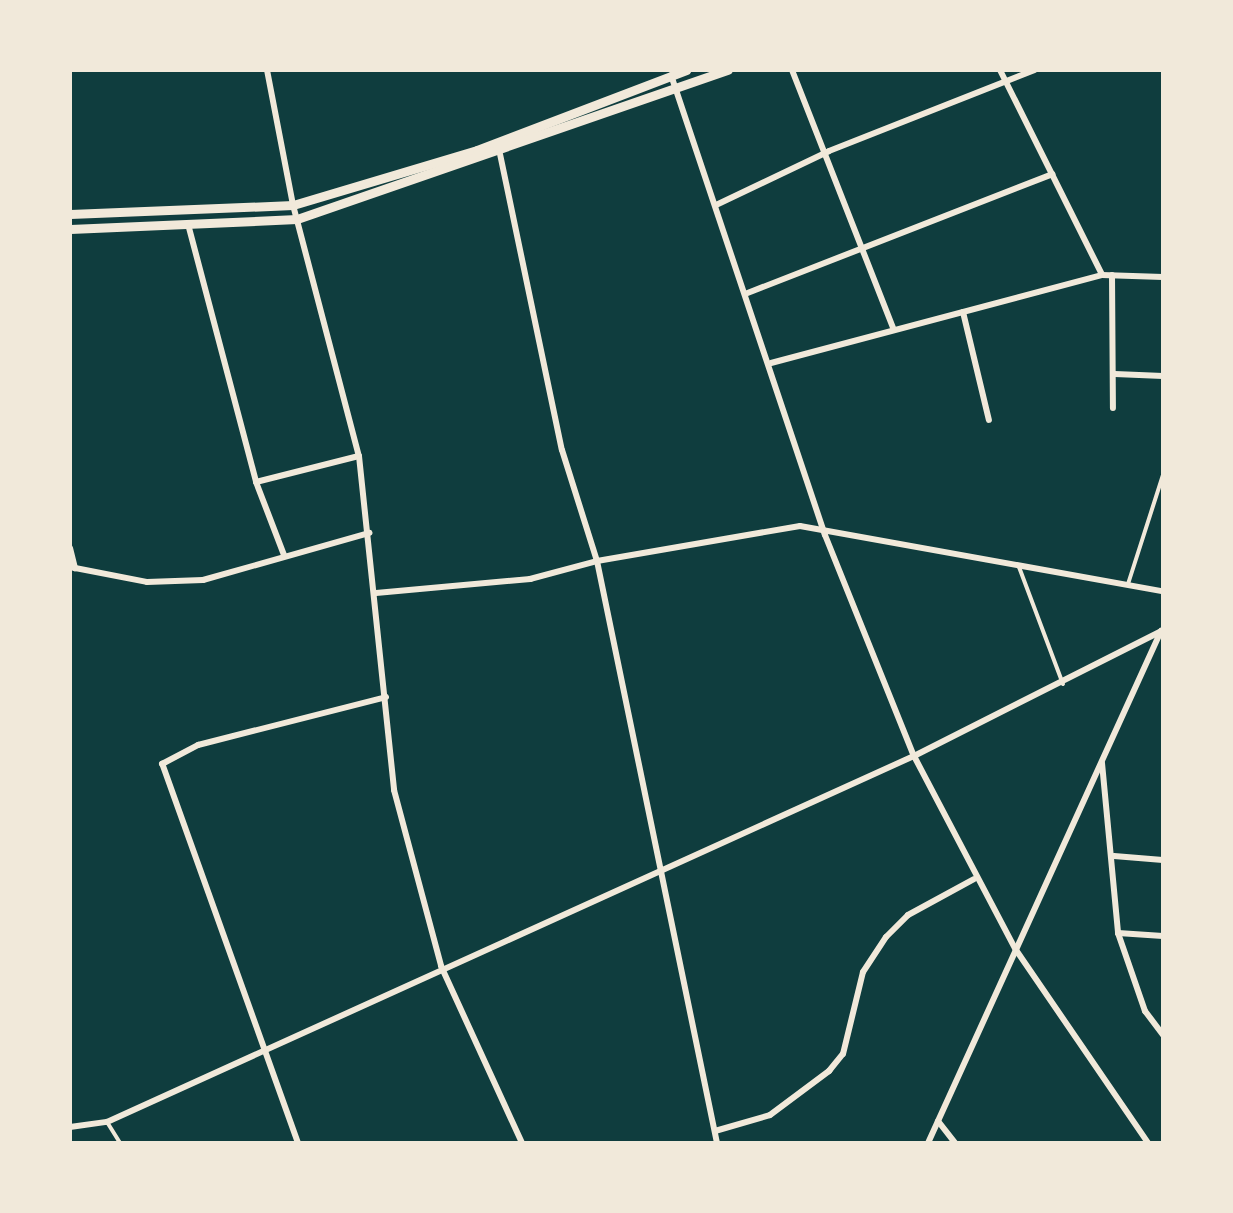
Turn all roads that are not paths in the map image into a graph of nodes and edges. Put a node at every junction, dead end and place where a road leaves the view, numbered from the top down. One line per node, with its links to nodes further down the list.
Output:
1 (267, 70): 13 (street)
2 (686, 70): 7 (street)
3 (728, 70): 9 (street)
4 (792, 70): 10 (street)
5 (1000, 70): 8 (street)
6 (1035, 70): 8 (street)
7 (671, 75): 9 (street); 13 (street)
8 (1006, 82): 10 (street); 12 (street)
9 (676, 88): 11 (street); 14 (street)
10 (829, 151): 14 (street); 19 (street)
11 (500, 154): 16 (street); 38 (street)
12 (1052, 174): 19 (street); 20 (street)
13 (293, 205): 15 (street); 16 (street)
14 (716, 205): 23 (street)
15 (70, 214)
16 (297, 219): 17 (street); 31 (street)
17 (188, 224): 18 (street); 33 (street)
18 (70, 230)
19 (864, 243): 23 (street); 25 (street)
20 (1102, 275): 21 (street); 24 (street)
21 (1112, 275): 22 (street); 27 (street)
22 (1163, 277)
23 (745, 294): 26 (street)
24 (963, 312): 25 (street); 30 (street)
25 (894, 330): 26 (street)
26 (771, 363): 35 (street)
27 (1115, 374): 28 (street); 29 (street)
28 (1163, 376)
29 (1113, 408)
30 (989, 420)
31 (359, 456): 33 (street); 34 (street)
32 (1163, 475): 41 (lane)
33 (256, 482): 37 (street)
34 (369, 533): 37 (street); 43 (street)
35 (824, 535): 38 (street); 39 (street); 47 (street)
36 (70, 548): 40 (street)
37 (284, 555): 40 (street)
38 (596, 561): 43 (street); 51 (street)
39 (1018, 567): 41 (street); 45 (lane)
40 (72, 568)
41 (1128, 585): 42 (street)
42 (1163, 591)
43 (376, 593): 46 (street)
44 (1162, 628): 45 (street); 48 (street)
45 (1063, 684): 47 (street)
46 (386, 696): 56 (street); 58 (street)
47 (914, 756): 51 (street); 52 (street)
48 (1101, 762): 49 (street); 55 (street)
49 (1114, 856): 50 (street); 53 (street)
50 (1163, 860)
51 (663, 868): 56 (street); 62 (street)
52 (974, 880): 55 (street); 62 (street)
53 (1118, 933): 54 (street); 57 (street)
54 (1163, 936)
55 (1016, 950): 59 (street); 69 (street)
56 (441, 966): 58 (street); 65 (street)
57 (1163, 1035)
58 (263, 1048): 60 (street); 64 (street)
59 (938, 1121): 67 (street); 68 (street)
60 (107, 1122): 61 (street); 63 (lane)
61 (70, 1127)
62 (716, 1131): 66 (street)
63 (120, 1143)
64 (298, 1143)
65 (522, 1143)
66 (717, 1143)
67 (928, 1143)
68 (955, 1143)
69 (1148, 1143)

